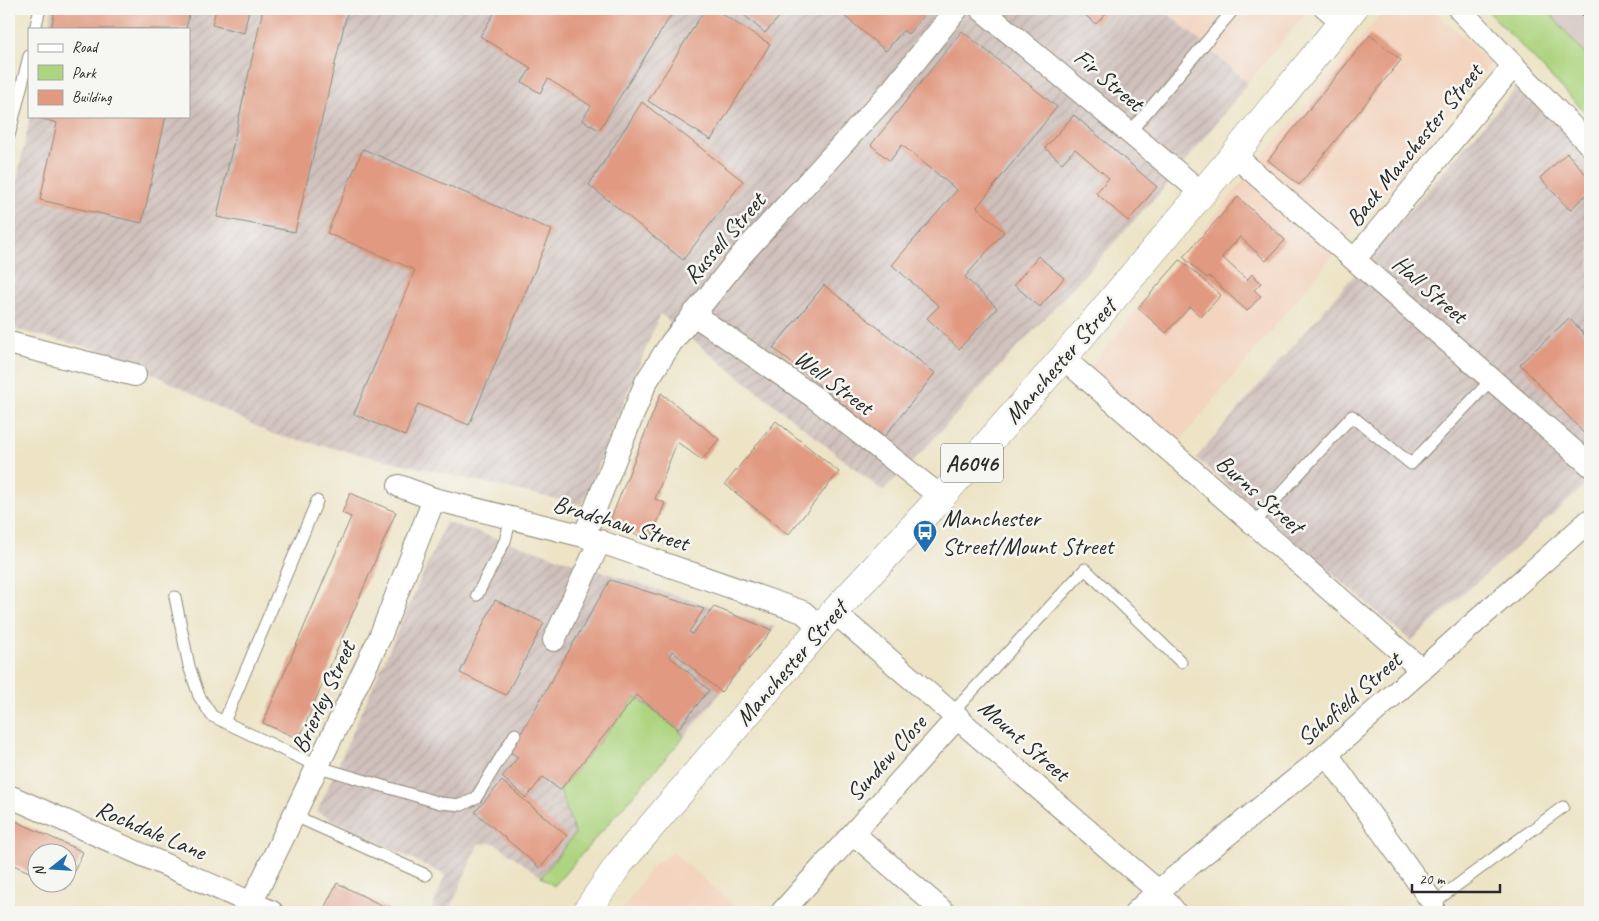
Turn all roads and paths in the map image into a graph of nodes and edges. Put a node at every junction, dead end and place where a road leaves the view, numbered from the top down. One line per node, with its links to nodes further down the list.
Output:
1 (40, 9): 7 (lane)
2 (957, 9): 16 (street, Russell Street)
3 (981, 9): 10 (street, Fir Street)
4 (1234, 9): 10 (lane)
5 (1459, 9): 9 (street)
6 (1337, 15): 13 (main road, Manchester Street / A6046)
7 (35, 28)
8 (28, 60): 11 (lane)
9 (1514, 65): 12 (street); 15 (street, Back Manchester Street)
10 (1130, 132): 14 (street, Fir Street)
11 (9, 136)
12 (1590, 145)
13 (1234, 155): 14 (main road, Manchester Street / A6046); 15 (street, Hall Street)
14 (1202, 194): 18 (main road, Manchester Street / A6046)
15 (1355, 259): 20 (street, Hall Street)
16 (693, 314): 23 (street, Well Street); 29 (street, Russell Street)
17 (9, 343): 19 (street)
18 (1063, 358): 23 (main road, Manchester Street / A6046); 28 (street, Burns Street)
19 (135, 375)
20 (1493, 378): 21 (street, Hall Street); 28 (lane)
21 (1590, 465)
22 (399, 486): 24 (street, Bradshaw Street)
23 (942, 497): 32 (main road, Manchester Street / A6046)
24 (434, 499): 26 (street, Bradshaw Street); 40 (street, Brierley Street)
25 (317, 501): 37 (lane)
26 (511, 518): 29 (street, Bradshaw Street); 30 (lane)
27 (1590, 520): 35 (street, Schofield Street)
28 (1254, 523): 35 (street, Burns Street)
29 (592, 538): 32 (street, Bradshaw Street); 33 (street, Russell Street)
30 (477, 595)
31 (175, 597): 37 (lane)
32 (827, 620): 36 (street, Mount Street); 50 (main road, Manchester Street / A6046)
33 (554, 640)
34 (1181, 662): 36 (lane)
35 (1422, 670): 39 (street, Schofield Street)
36 (955, 715): 44 (street, Sundew Close); 46 (street, Mount Street)
37 (224, 722): 40 (lane)
38 (515, 734): 40 (lane)
39 (1327, 754): 46 (street, Schofield Street); 48 (street)
40 (319, 767): 43 (street, Brierley Street)
41 (9, 796): 47 (street, Rochdale Lane)
42 (1562, 807): 48 (lane)
43 (294, 816): 45 (lane); 47 (street, Brierley Street)
44 (854, 834): 51 (street, Sundew Close); 52 (street, Sundew Close)
45 (426, 875)
46 (1158, 891): 53 (street, Schofield Street); 54 (street, Mount Street)
47 (249, 907): 49 (street, Rochdale Lane)
48 (1428, 908)
49 (272, 912)
50 (586, 912)
51 (782, 912)
52 (944, 912)
53 (1136, 912)
54 (1175, 912)

